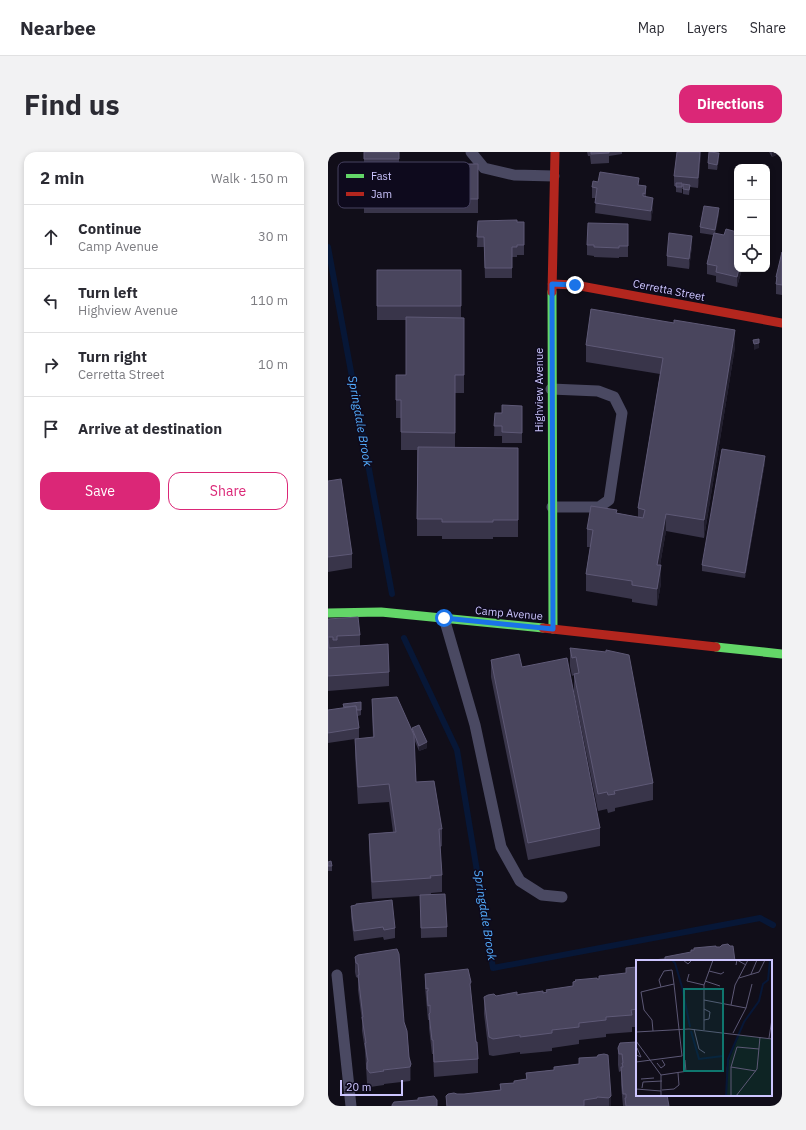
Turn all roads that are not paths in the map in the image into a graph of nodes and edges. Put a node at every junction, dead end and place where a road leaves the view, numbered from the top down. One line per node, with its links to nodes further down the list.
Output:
1 (471, 152): 3 (lane)
2 (555, 152): 3 (street, Highview Avenue)
3 (554, 176): 4 (street, Highview Avenue)
4 (552, 284): 5 (street, Cerretta Street); 6 (street, Highview Avenue)
5 (782, 323)
6 (551, 388): 7 (street, Highview Avenue); 7 (lane)
7 (552, 508): 10 (street, Highview Avenue)
8 (328, 613): 9 (street, Camp Avenue)
9 (444, 618): 10 (street, Camp Avenue); 12 (lane)
10 (553, 629): 11 (street, Camp Avenue)
11 (782, 654)
12 (562, 897)
13 (336, 975): 14 (lane)
14 (351, 1106)

